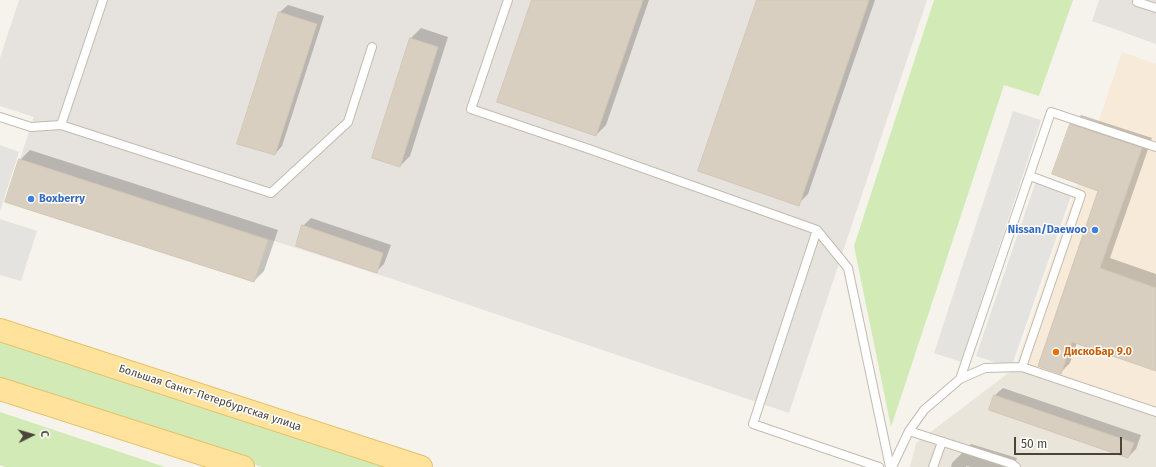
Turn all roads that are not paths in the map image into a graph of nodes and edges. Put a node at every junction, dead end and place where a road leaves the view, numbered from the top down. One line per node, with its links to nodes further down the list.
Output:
1 (103, 0): 7 (lane)
2 (508, 0): 10 (lane)
3 (1138, 0): 4 (lane)
4 (1156, 8)
5 (372, 47): 7 (lane)
6 (0, 117): 7 (lane)
7 (61, 125)
8 (1156, 147): 9 (lane)
9 (1030, 176): 12 (lane); 13 (lane)
10 (817, 230): 20 (lane); 21 (lane)
11 (0, 330): 19 (main road, Большая Санкт-Петербургская улица)
12 (1022, 367): 13 (lane); 15 (lane)
13 (960, 378): 16 (lane)
14 (0, 389): 18 (main road)
15 (1156, 412)
16 (909, 431): 17 (lane); 21 (lane)
17 (942, 442): 22 (lane); 23 (lane)
18 (243, 467)
19 (421, 467)
20 (879, 467)
21 (891, 467)
22 (933, 467)
23 (1016, 467)

